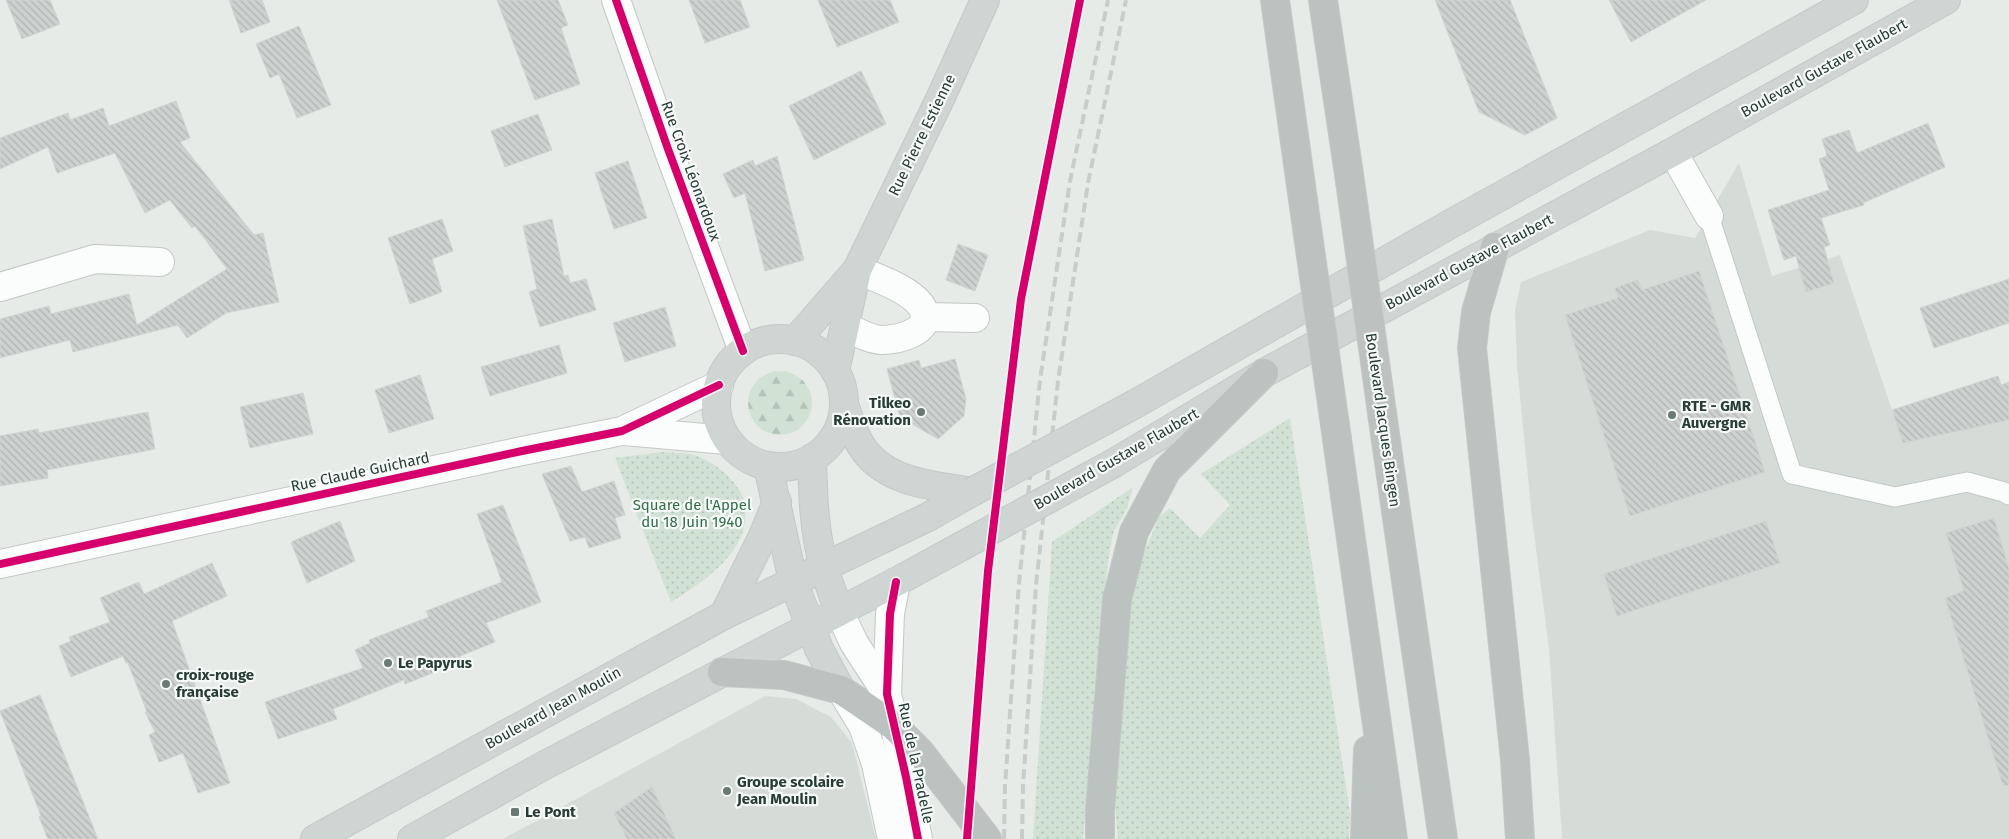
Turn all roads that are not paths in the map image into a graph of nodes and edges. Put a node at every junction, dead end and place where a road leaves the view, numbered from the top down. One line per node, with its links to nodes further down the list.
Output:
1 (616, 0): 17 (street, Rue Croix Léonardoux)
2 (986, 0): 11 (main road, Rue Pierre Estienne)
3 (1276, 0): 37 (highway, bridge)
4 (1323, 0): 49 (highway, Boulevard Jacques Bingen, bridge)
5 (1854, 0): 26 (main road, bridge)
6 (1946, 0): 7 (main road, Boulevard Gustave Flaubert)
7 (1673, 152): 8 (street); 9 (main road, Boulevard Gustave Flaubert)
8 (1708, 216): 27 (lane)
9 (1495, 247): 19 (main road, Boulevard Gustave Flaubert); 50 (highway)
10 (160, 262): 12 (street)
11 (857, 270): 13 (street); 15 (main road, Rue Pierre Estienne); 16 (main road, Rue Pierre Estienne)
12 (0, 287)
13 (925, 317): 14 (street); 15 (street)
14 (976, 318)
15 (845, 326): 18 (main road, Rue Pierre Estienne)
16 (795, 341): 17 (main road); 18 (main road)
17 (743, 351): 20 (main road)
18 (835, 371): 21 (main road)
19 (1264, 373): 32 (main road, Boulevard Gustave Flaubert, bridge); 46 (highway)
20 (718, 385): 22 (street, Rue Claude Guichard); 23 (main road)
21 (844, 404): 24 (main road); 26 (main road)
22 (622, 430): 23 (street, Rue Claude Guichard); 29 (street, Rue Claude Guichard)
23 (727, 440): 25 (main road)
24 (812, 458): 25 (main road); 30 (main road)
25 (768, 466): 28 (main road)
26 (972, 492): 30 (main road)
27 (2009, 496)
28 (777, 502): 31 (main road); 34 (main road)
29 (0, 564)
30 (824, 567): 31 (main road); 33 (main road)
31 (793, 581): 34 (main road, Boulevard Jean Moulin); 35 (main road)
32 (896, 582): 33 (main road, Boulevard Gustave Flaubert); 39 (street)
33 (840, 612): 35 (main road, Boulevard Gustave Flaubert); 39 (street)
34 (724, 615): 41 (main road, Boulevard Jean Moulin)
35 (809, 627): 36 (main road); 38 (main road)
36 (722, 672): 38 (highway); 42 (main road)
37 (1370, 679): 47 (highway); 48 (highway)
38 (841, 690): 40 (highway); 43 (street)
39 (887, 694): 40 (street, Rue de la Pradelle)
40 (894, 726): 44 (street, Rue de la Pradelle); 45 (highway)
41 (315, 839)
42 (412, 839)
43 (892, 839)
44 (918, 839)
45 (987, 839)
46 (1100, 839)
47 (1365, 839)
48 (1393, 839)
49 (1443, 839)
50 (1520, 839)

